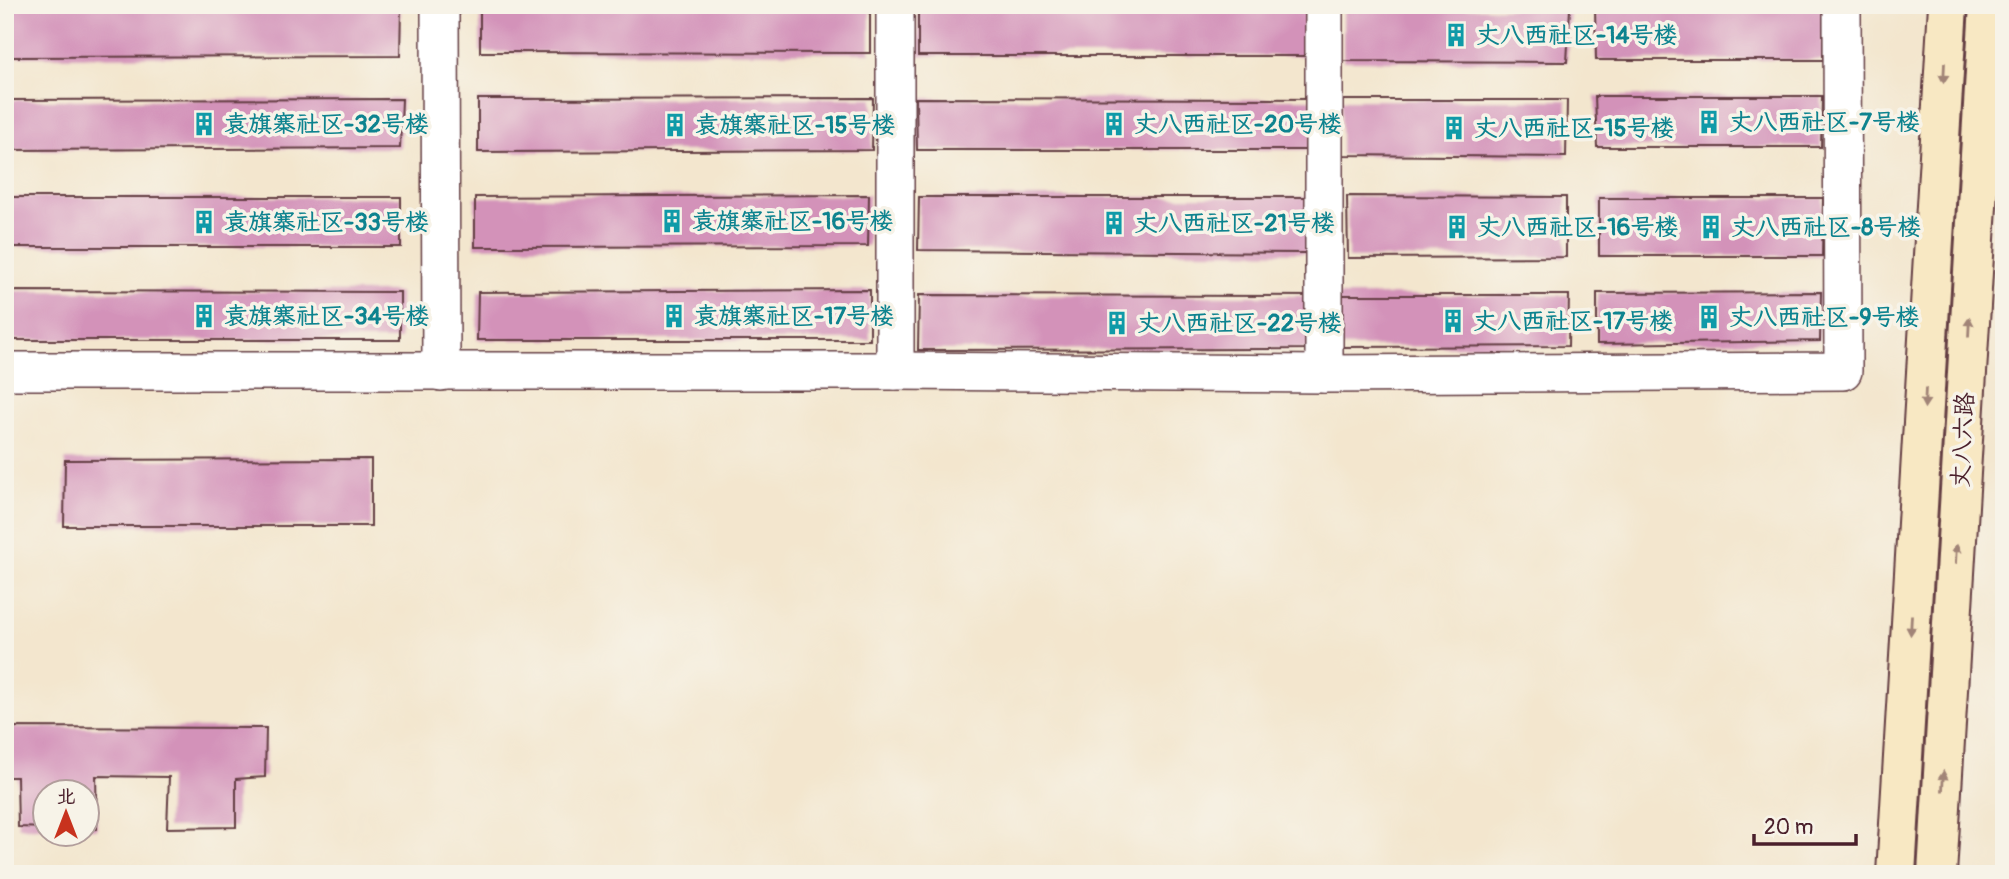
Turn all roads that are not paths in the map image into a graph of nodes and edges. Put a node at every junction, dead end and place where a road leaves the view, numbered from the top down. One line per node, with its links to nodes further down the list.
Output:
1 (440, 5): 9 (street)
2 (895, 5): 8 (street)
3 (1324, 5): 10 (street)
4 (1842, 5): 10 (street)
5 (1948, 5): 11 (main road, 丈八六路, one-way to 11)
6 (1989, 5): 12 (main road, 丈八六路, one-way to 6)
7 (5, 371): 9 (street)
8 (895, 371): 9 (street); 10 (street)
9 (442, 372)
10 (1324, 374)
11 (1896, 874)
12 (1937, 874)

